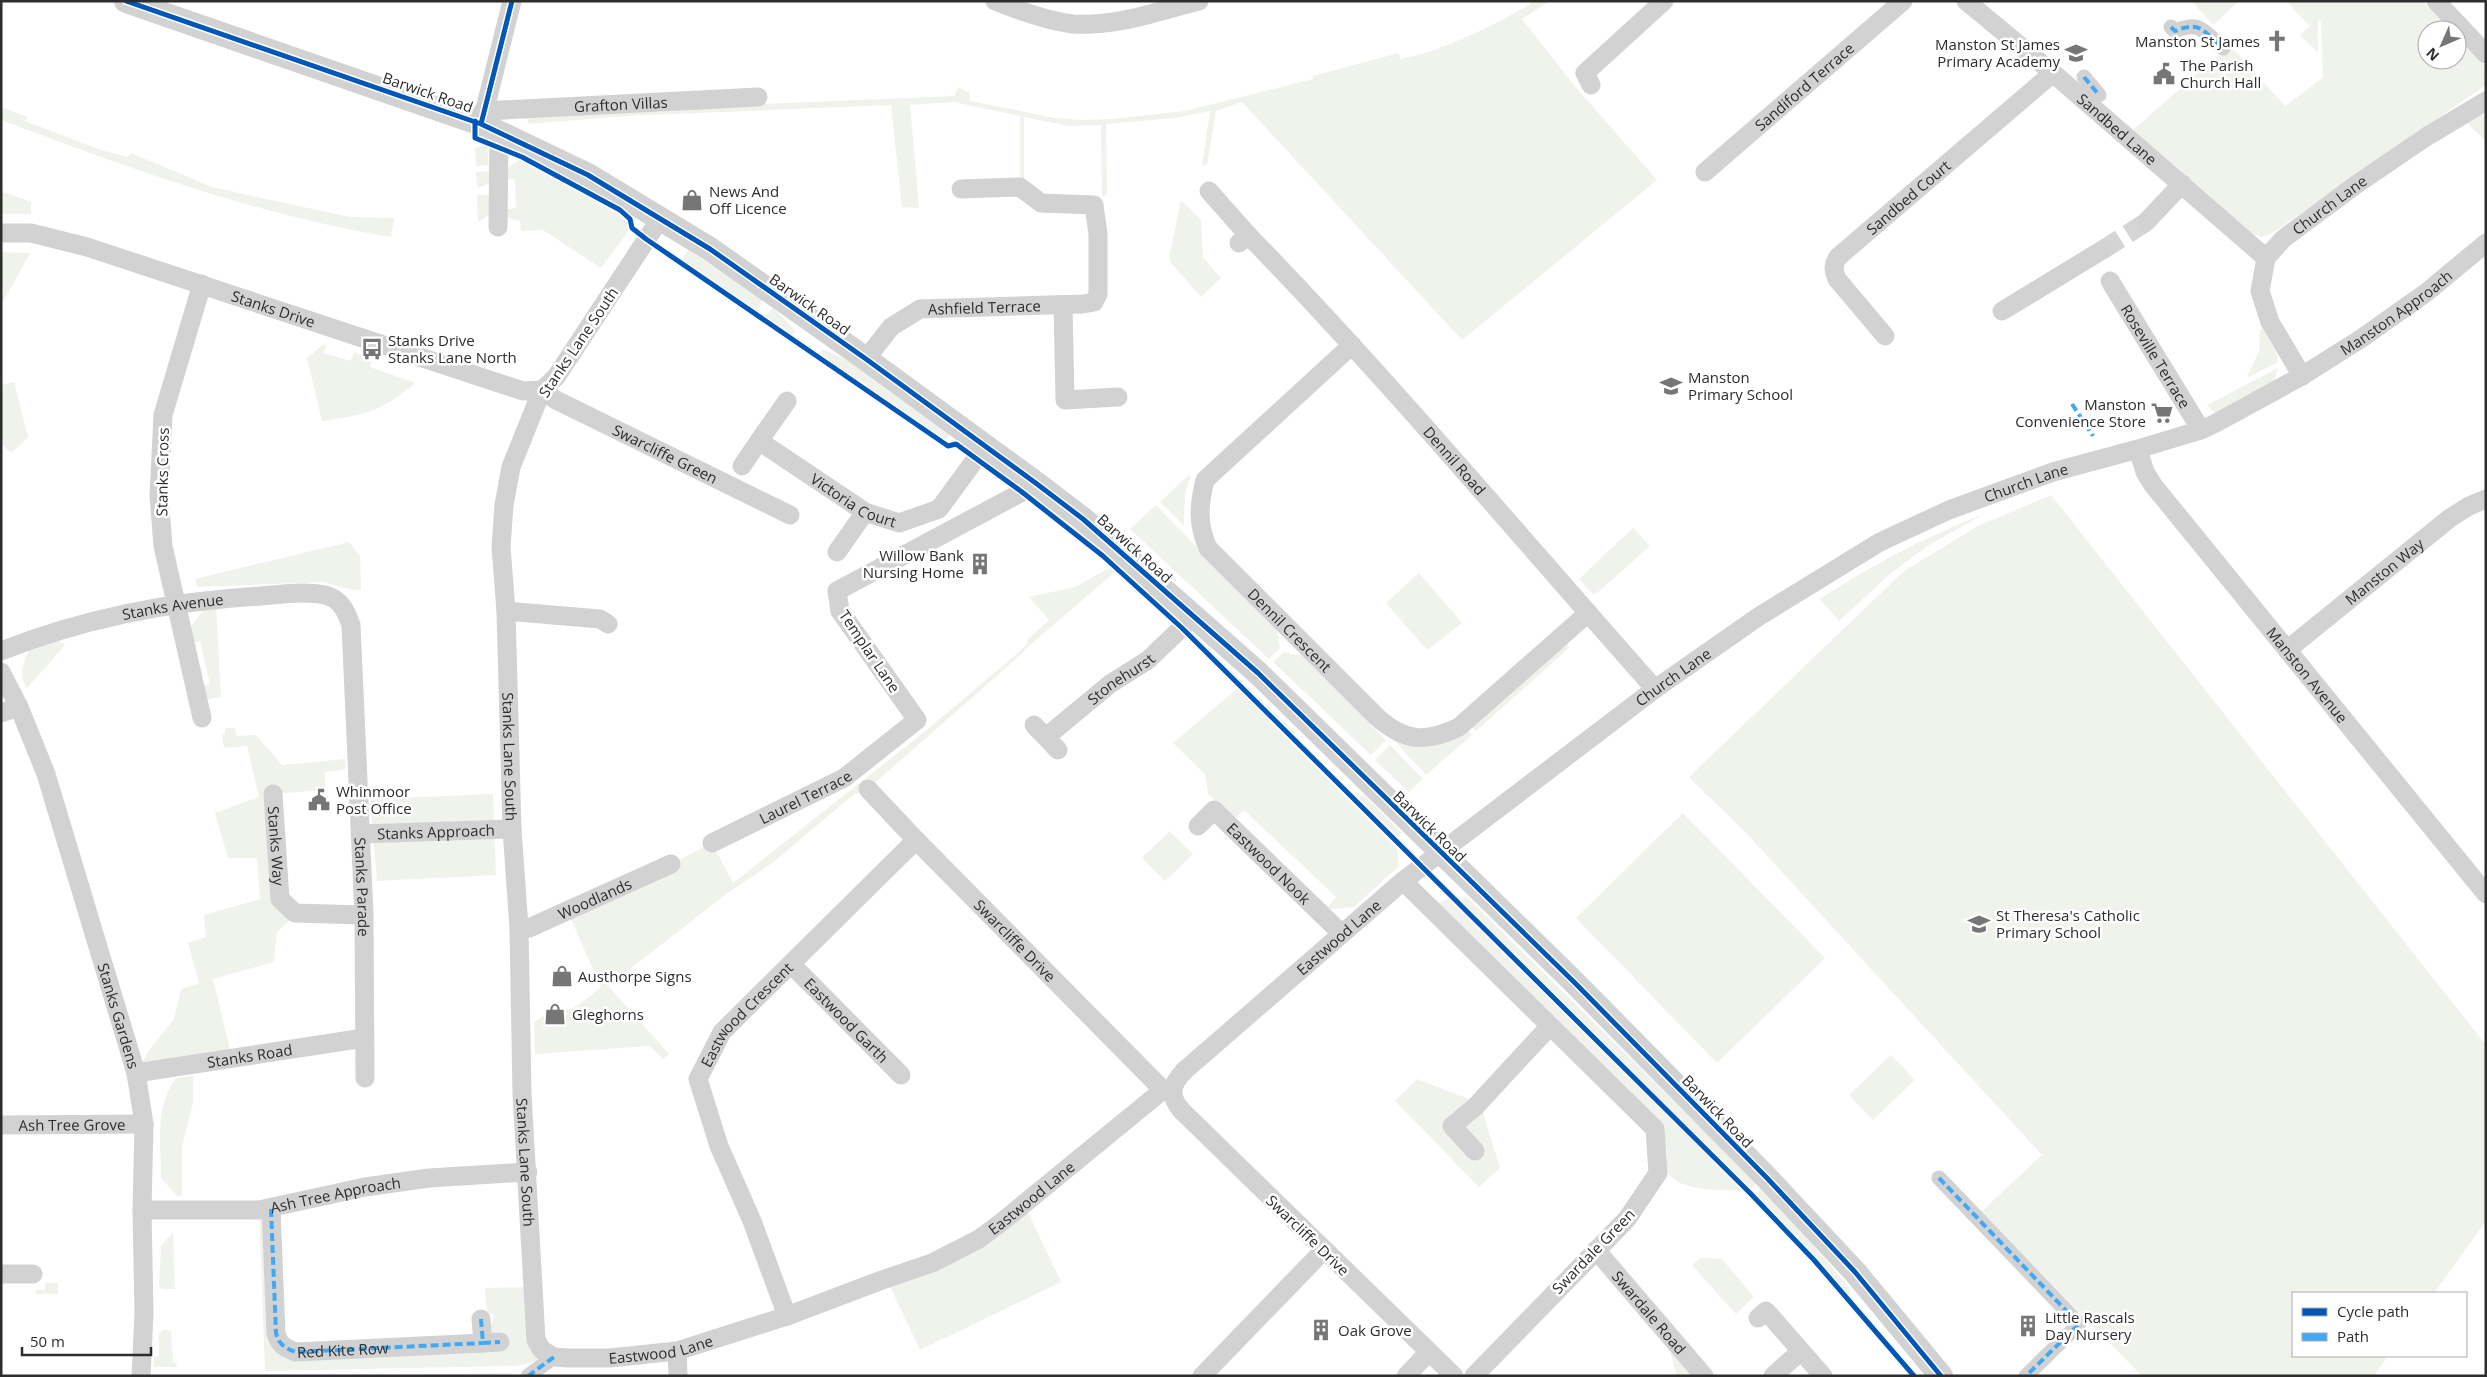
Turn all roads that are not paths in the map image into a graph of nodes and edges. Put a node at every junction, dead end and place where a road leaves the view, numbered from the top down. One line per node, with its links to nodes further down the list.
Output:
1 (126, 1): 9 (street, Barwick Road)
2 (512, 1): 19 (street)
3 (995, 1): 4 (street)
4 (1199, 1)
5 (1664, 1): 15 (street)
6 (1903, 1): 20 (street, Sandiford Terrace)
7 (1966, 1): 13 (street, Sandbed Lane)
8 (2436, 1): 12 (street)
9 (167, 8): 19 (street, Barwick Road)
10 (2171, 27): 11 (street)
11 (2223, 48)
12 (2486, 54)
13 (2053, 73): 21 (street, Sandbed Lane); 35 (street, Sandbed Court)
14 (2084, 77): 16 (street)
15 (1592, 85)
16 (2099, 95)
17 (758, 97): 19 (street, Grafton Villas)
18 (2486, 101): 30 (street, Church Lane)
19 (488, 122): 24 (street, Barwick Road); 26 (street)
20 (1705, 172)
21 (2182, 184): 25 (street); 30 (street, Sandbed Lane)
22 (961, 189): 33 (street, Ashfield Terrace)
23 (1209, 191): 36 (street, Dennil Road)
24 (660, 219): 37 (street, Barwick Road); 39 (street, Stanks Lane South)
25 (2145, 223)
26 (499, 226)
27 (1, 234): 32 (street, Stanks Drive)
28 (2486, 243): 38 (street, Manston Approach)
29 (2104, 248): 34 (street)
30 (2266, 258): 38 (street)
31 (2110, 281): 42 (street, Roseville Terrace)
32 (202, 284): 39 (street, Stanks Drive); 52 (street, Stanks Cross)
33 (1063, 305): 37 (street, Ashfield Terrace); 40 (street)
34 (2002, 310)
35 (1886, 336)
36 (1352, 345): 55 (street, Dennil Road); 55 (street, Dennil Crescent)
37 (866, 359): 44 (street, Barwick Road)
38 (2302, 376): 42 (street, Church Lane)
39 (542, 390): 50 (street, Swarcliffe Green); 54 (street, Stanks Lane South)
40 (1118, 397)
41 (787, 401): 43 (street)
42 (2201, 430): 45 (street, Church Lane)
43 (759, 441): 46 (street); 49 (street, Victoria Court)
44 (986, 445): 47 (street, Barwick Road); 49 (street, Victoria Court)
45 (2138, 449): 58 (street, Manston Avenue); 61 (street, Church Lane)
46 (742, 466)
47 (1037, 484): 56 (street, Barwick Road); 66 (street, Templar Lane)
48 (2486, 499): 58 (street, Manston Way)
49 (865, 512): 51 (street)
50 (790, 515)
51 (836, 552)
52 (175, 604): 53 (street, Stanks Avenue); 59 (street, Stanks Avenue); 64 (street, Stanks Cross)
53 (345, 606): 71 (street, Stanks Parade)
54 (506, 611): 57 (street); 70 (street, Stanks Lane South)
55 (1588, 613): 61 (street, Dennil Road)
56 (1193, 617): 65 (street, Stonehurst); 74 (street, Barwick Road)
57 (608, 624)
58 (2288, 650): 77 (street, Manston Avenue)
59 (1, 651)
60 (1, 672): 62 (street, Stanks Gardens)
61 (1655, 689): 74 (street, Church Lane)
62 (19, 707): 63 (street); 84 (street, Stanks Gardens)
63 (1, 713)
64 (202, 718)
65 (1046, 737)
66 (891, 741): 73 (street, Laurel Terrace)
67 (868, 789): 72 (street, Swarcliffe Drive)
68 (273, 794): 78 (street, Stanks Way)
69 (1198, 826): 80 (street, Eastwood Nook)
70 (512, 829): 71 (street, Stanks Approach); 79 (street, Stanks Lane South)
71 (360, 834): 78 (street, Stanks Parade)
72 (916, 840): 81 (street, Eastwood Crescent); 87 (street, Swarcliffe Drive)
73 (712, 843)
74 (1441, 853): 76 (street, Eastwood Lane); 116 (street, Barwick Road)
75 (671, 864): 79 (street, Woodlands)
76 (1403, 881): 80 (street, Eastwood Lane); 82 (street, Swardale Green)
77 (2486, 894)
78 (364, 915): 83 (street, Stanks Parade)
79 (519, 928): 91 (street, Stanks Lane South)
80 (1341, 932): 87 (street, Eastwood Lane)
81 (791, 964): 85 (street, Eastwood Garth); 99 (street, Eastwood Crescent)
82 (1550, 1027): 90 (street); 95 (street, Swardale Green)
83 (364, 1038): 84 (street, Stanks Road); 86 (street, Stanks Parade)
84 (136, 1073): 88 (street, Stanks Gardens)
85 (901, 1075)
86 (365, 1078)
87 (1168, 1089): 96 (street, Swarcliffe Drive); 99 (street, Eastwood Lane)
88 (144, 1124): 89 (street, Ash Tree Grove); 94 (street, Stanks Gardens)
89 (1, 1125)
90 (1475, 1151)
91 (528, 1172): 93 (street, Ash Tree Approach); 105 (street, Stanks Lane South)
92 (1939, 1178): 117 (street)
93 (271, 1209): 94 (street, Ash Tree Approach); 101 (street, Red Kite Row)
94 (142, 1210): 106 (street, Stanks Gardens)
95 (1596, 1250): 112 (street, Swardale Green); 113 (street, Swardale Road)
96 (1323, 1251): 104 (street, Swarcliffe Drive); 109 (street)
97 (1, 1274): 98 (street)
98 (33, 1274)
99 (786, 1316): 102 (street, Eastwood Lane)
100 (1758, 1318): 103 (street)
101 (481, 1319)
102 (677, 1351): 105 (street, Eastwood Lane); 108 (street)
103 (1801, 1351): 114 (street); 115 (street)
104 (1429, 1352): 110 (street); 111 (street, Swarcliffe Drive)
105 (554, 1357): 107 (street)
106 (141, 1376)
107 (528, 1376)
108 (678, 1376)
109 (1202, 1376)
110 (1406, 1376)
111 (1454, 1376)
112 (1474, 1376)
113 (1704, 1376)
114 (1773, 1376)
115 (1823, 1376)
116 (1941, 1376)
117 (2026, 1376)

